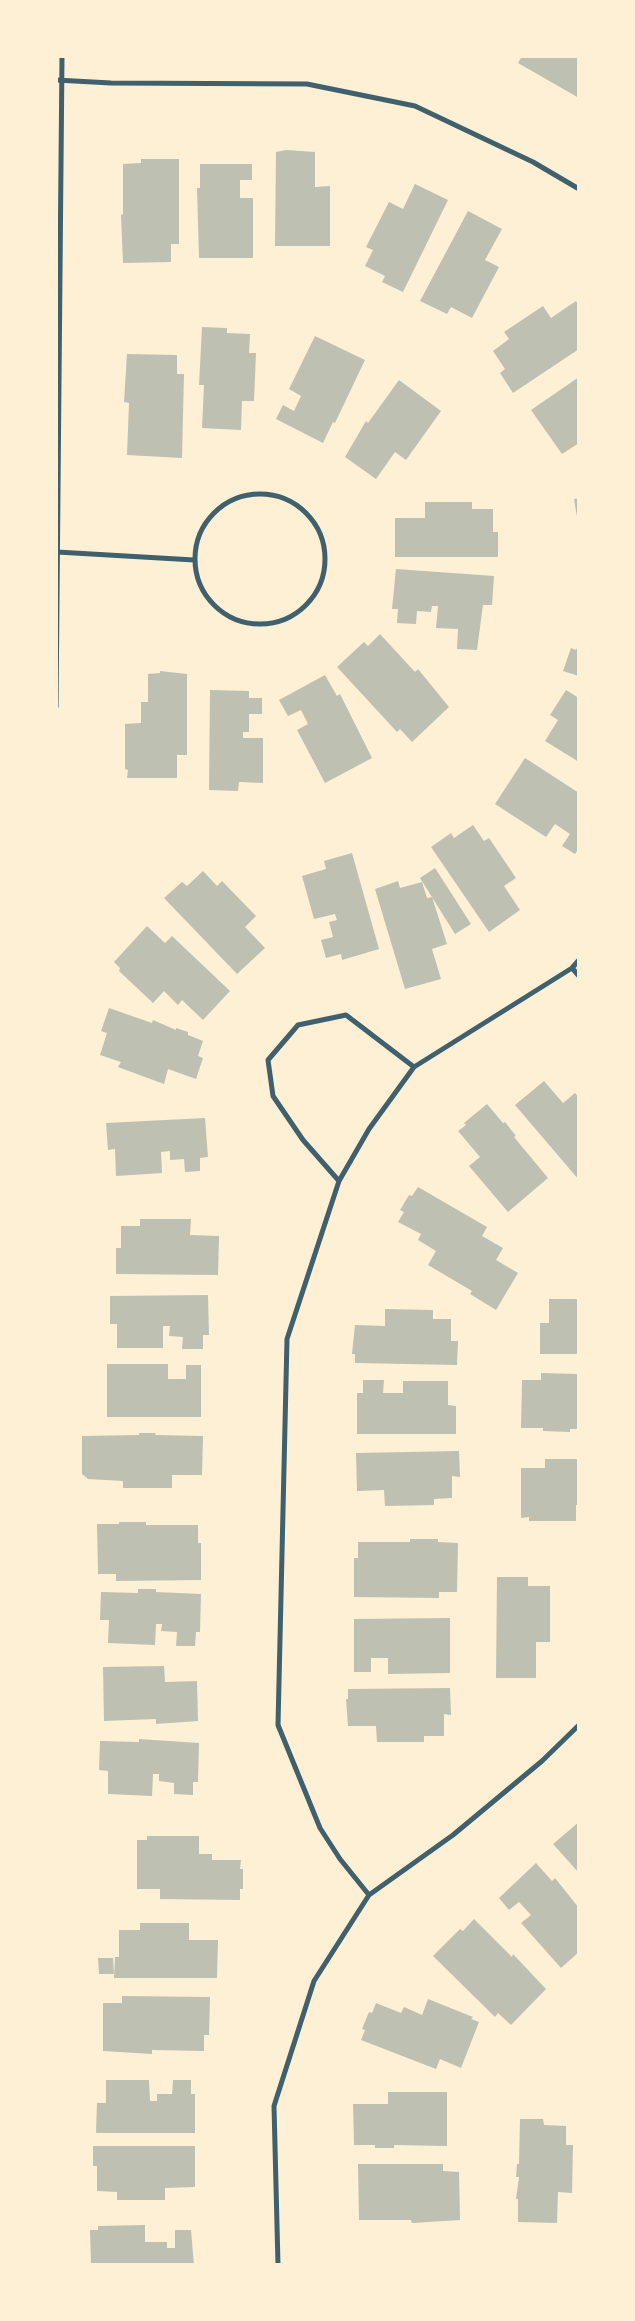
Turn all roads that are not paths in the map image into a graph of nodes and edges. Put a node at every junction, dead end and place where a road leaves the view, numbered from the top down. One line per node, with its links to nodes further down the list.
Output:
1 (62, 56): 2 (street)
2 (59, 80): 3 (street); 4 (street)
3 (579, 189)
4 (57, 552): 5 (street); 6 (street)
5 (194, 560): 5 (street)
6 (56, 707)
7 (579, 960): 8 (street)
8 (572, 968): 9 (street); 10 (street)
9 (579, 976)
10 (414, 1067): 11 (street); 11 (street)
11 (338, 1181): 13 (street)
12 (579, 1725): 13 (street)
13 (369, 1895): 14 (street)
14 (278, 2265)

